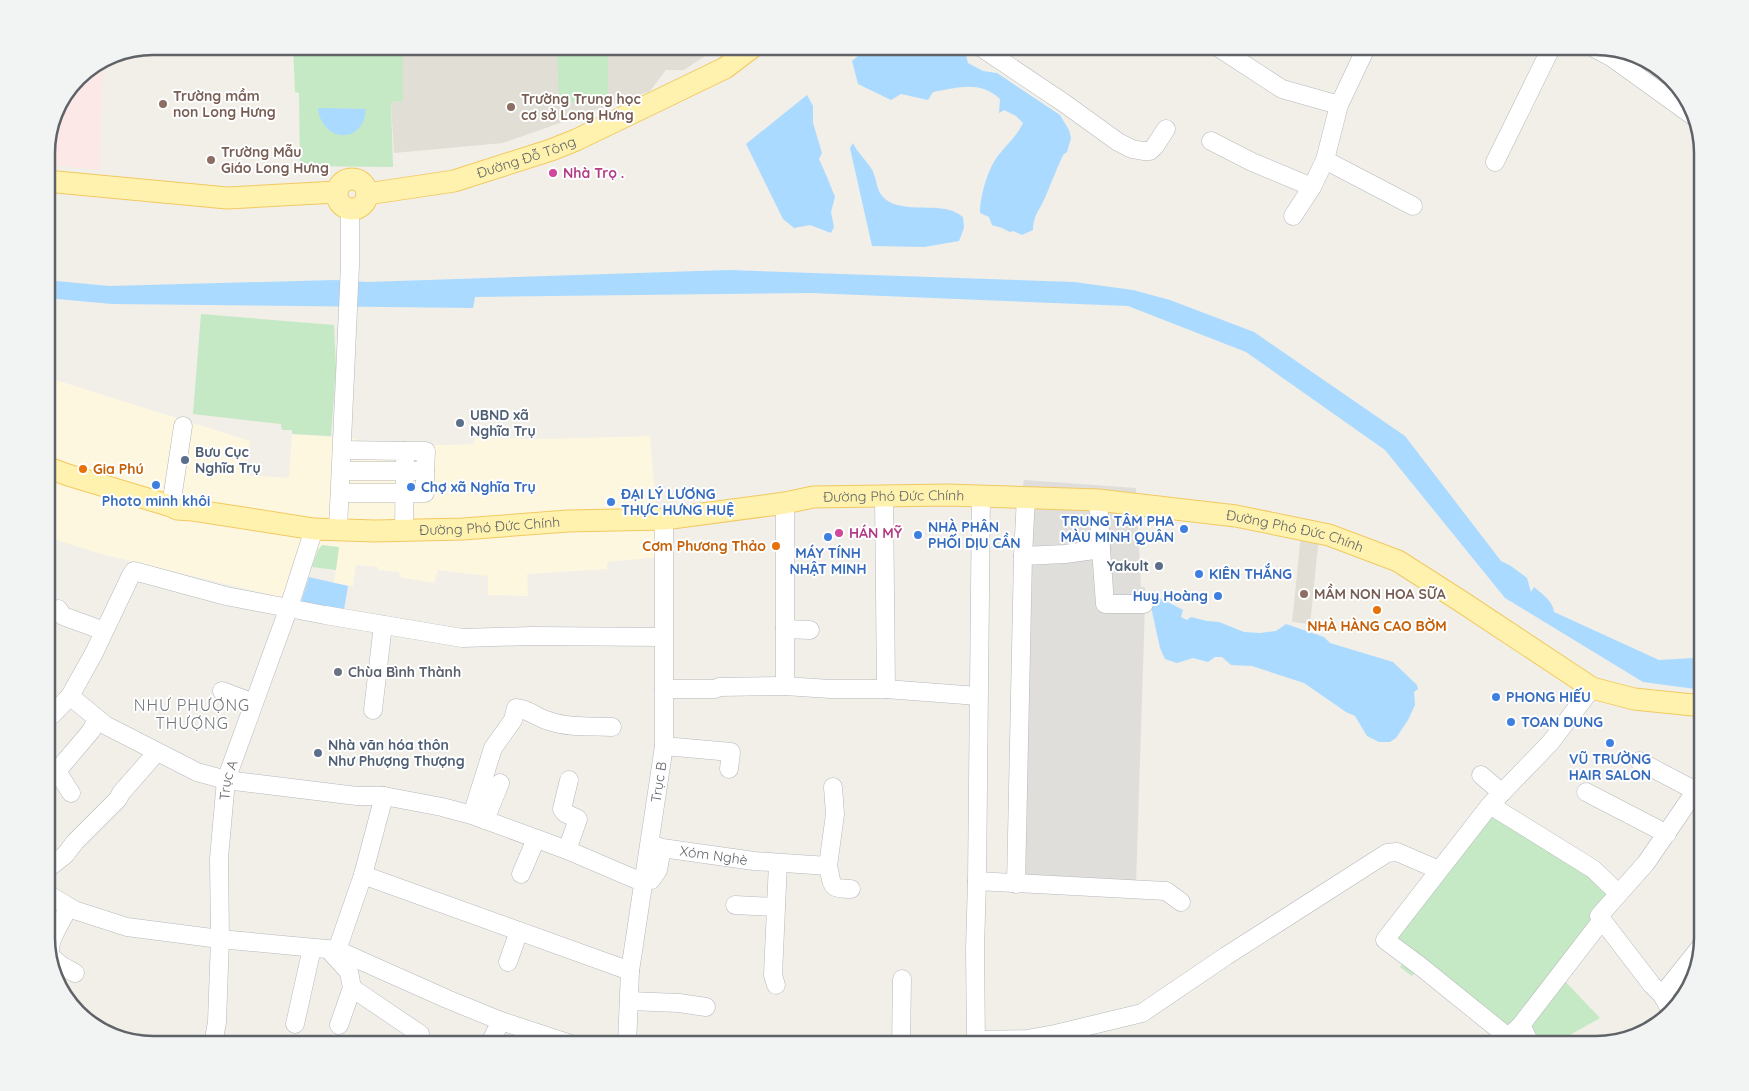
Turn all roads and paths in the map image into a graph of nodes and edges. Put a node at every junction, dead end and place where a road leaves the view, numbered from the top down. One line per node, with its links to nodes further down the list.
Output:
1 (742, 55): 15 (main road, Đường Đỗ Tông)
2 (992, 55): 9 (street)
3 (1230, 55): 8 (street)
4 (1363, 55): 8 (street)
5 (1548, 55): 12 (street)
6 (1609, 56): 7 (street)
7 (1669, 90)
8 (1339, 106): 11 (street)
9 (1166, 129)
10 (1211, 141): 14 (street)
11 (1325, 160): 14 (street); 16 (street)
12 (1495, 162)
13 (55, 182): 15 (main road)
14 (1312, 187): 17 (street)
15 (344, 200): 19 (street)
16 (1413, 206)
17 (1293, 216)
18 (183, 426): 32 (street)
19 (342, 450): 20 (street); 22 (street)
20 (405, 450): 23 (street); 24 (street)
21 (55, 471): 32 (main road, Đường Phó Đức Chính)
22 (341, 471): 24 (street); 25 (street)
23 (425, 471): 24 (street); 26 (street)
24 (404, 472): 26 (street)
25 (340, 493): 26 (street); 35 (street)
26 (404, 494): 36 (street)
27 (884, 496): 28 (main road, Đường Phó Đức Chính); 31 (main road, Đường Phó Đức Chính); 50 (street)
28 (981, 496): 29 (main road, Đường Phó Đức Chính); 53 (street)
29 (1026, 497): 30 (main road, Đường Phó Đức Chính); 38 (street)
30 (1098, 500): 37 (street); 48 (main road, Đường Phó Đức Chính)
31 (785, 503): 33 (main road, Đường Phó Đức Chính); 43 (street)
32 (171, 506): 34 (main road, Đường Phó Đức Chính)
33 (664, 519): 36 (main road, Đường Phó Đức Chính); 46 (street, Trục B)
34 (314, 529): 35 (main road, Đường Phó Đức Chính); 40 (street, Trục A)
35 (338, 529): 36 (main road, Đường Phó Đức Chính)
36 (404, 530)
37 (1101, 549): 38 (street); 39 (street)
38 (1023, 556): 88 (street)
39 (1144, 604)
40 (289, 607): 42 (street); 45 (street); 54 (street, Trục A)
41 (58, 609): 45 (street)
42 (383, 625): 46 (street); 56 (street)
43 (785, 629): 44 (street); 47 (street)
44 (810, 630)
45 (104, 632): 52 (street)
46 (663, 637): 49 (street, Trục B)
47 (785, 686): 49 (street); 50 (street)
48 (1592, 688): 55 (main road, Đường Phó Đức Chính); 74 (street)
49 (664, 689): 60 (street, Trục B)
50 (886, 689): 53 (street)
51 (222, 691): 54 (street)
52 (70, 696): 57 (street); 58 (street)
53 (978, 696): 86 (street)
54 (254, 703): 65 (street, Trục A)
55 (1694, 705)
56 (373, 710)
57 (55, 712)
58 (97, 719): 61 (street); 71 (street)
59 (612, 727): 75 (street)
60 (664, 746): 63 (street); 78 (street, Trục B)
61 (158, 752): 65 (street); 80 (street)
62 (1639, 761): 68 (street)
63 (729, 769)
64 (1481, 775): 74 (street)
65 (226, 780): 73 (street); 99 (street, Trục A)
66 (569, 780): 79 (street)
67 (500, 783): 75 (street)
68 (1694, 784)
69 (833, 787): 82 (street)
70 (1586, 792): 76 (street)
71 (71, 793)
72 (1694, 794): 76 (street)
73 (384, 796): 75 (street); 85 (street)
74 (1496, 799): 83 (street); 90 (street)
75 (478, 818): 77 (street)
76 (1667, 834): 90 (street)
77 (536, 839): 79 (street); 84 (street)
78 (656, 846): 81 (street, Xóm Nghè); 87 (street, Trục B)
79 (567, 850): 87 (street)
80 (55, 863)
81 (778, 863): 82 (street, Xóm Nghè); 95 (street)
82 (828, 866): 89 (street)
83 (1439, 870): 123 (street); 124 (street)
84 (521, 874)
85 (363, 875): 97 (street); 100 (street)
86 (977, 881): 88 (street); 122 (street)
87 (642, 882): 104 (street, Trục B)
88 (1016, 884): 92 (street)
89 (851, 889)
90 (1618, 893): 96 (street)
91 (55, 898): 94 (street)
92 (1180, 902)
93 (735, 905): 95 (street)
94 (69, 907): 98 (street); 99 (street)
95 (776, 907): 107 (street)
96 (1602, 920): 110 (street); 115 (street)
97 (519, 931): 102 (street); 104 (street)
98 (55, 933)
99 (220, 939): 100 (street); 117 (street, Trục A)
100 (326, 949): 108 (street); 112 (street); 113 (street)
101 (58, 962): 105 (street)
102 (508, 962)
103 (1691, 962): 110 (street)
104 (630, 971): 109 (street, Trục B)
105 (75, 973)
106 (902, 979): 121 (street)
107 (776, 985)
108 (352, 988): 114 (street); 116 (street)
109 (629, 1001): 111 (street); 120 (street, Trục B)
110 (1666, 1002)
111 (706, 1008)
112 (501, 1020): 118 (street); 119 (street)
113 (295, 1024)
114 (339, 1025)
115 (1521, 1025): 125 (street); 126 (street)
116 (420, 1034)
117 (215, 1036)
118 (493, 1036)
119 (548, 1036)
120 (627, 1036)
121 (901, 1036)
122 (976, 1036)
123 (1044, 1036)
124 (1505, 1036)
125 (1514, 1036)
126 (1526, 1036)

